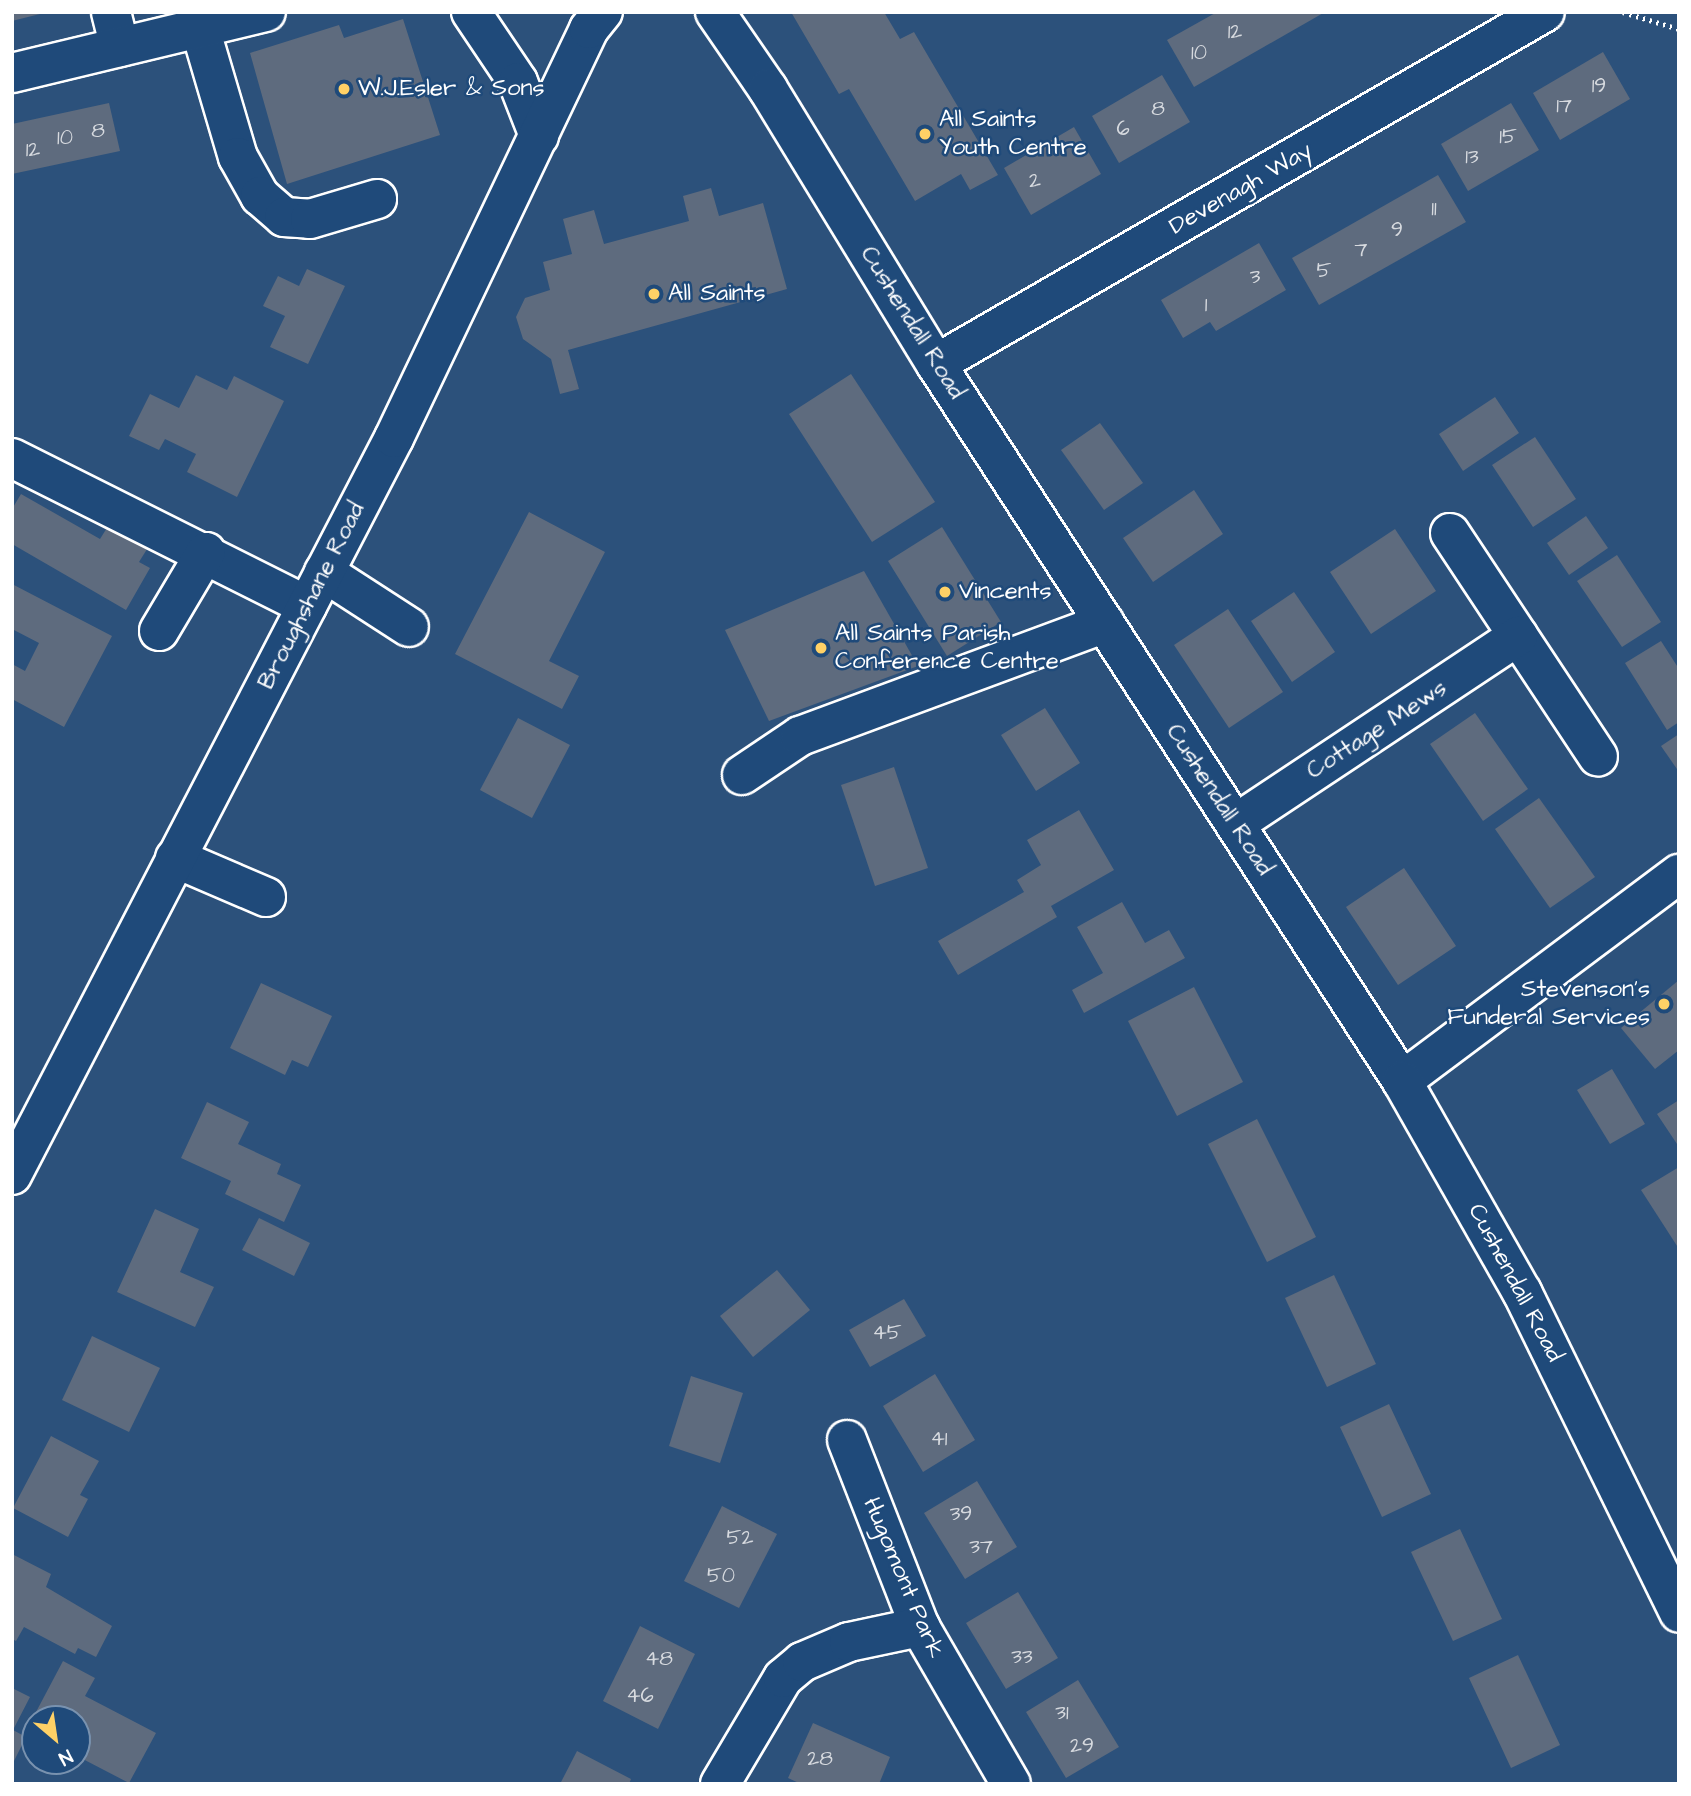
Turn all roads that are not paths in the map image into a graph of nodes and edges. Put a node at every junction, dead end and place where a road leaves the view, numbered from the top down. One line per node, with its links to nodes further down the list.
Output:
1 (266, 12): 6 (main road)
2 (471, 12): 9 (main road)
3 (603, 12): 9 (main road, Broughshane Road)
4 (715, 12): 11 (main road, Cushendall Road)
5 (1545, 12): 11 (main road, Devenagh Way)
6 (200, 28): 7 (main road); 10 (main road)
7 (116, 29): 8 (main road)
8 (12, 73)
9 (539, 136): 15 (main road, Broughshane Road)
10 (377, 199)
11 (936, 364): 17 (main road, Cushendall Road)
12 (12, 458): 14 (main road)
13 (1450, 533): 20 (main road)
14 (206, 552): 16 (main road); 19 (main road)
15 (324, 572): 16 (main road, Broughshane Road); 18 (main road)
16 (307, 606): 24 (main road, Broughshane Road)
17 (1105, 623): 22 (main road); 23 (main road, Cushendall Road)
18 (408, 627)
19 (159, 631)
20 (1518, 636): 21 (main road); 23 (main road, Cottage Mews)
21 (1598, 757)
22 (742, 775)
23 (1235, 824): 27 (main road, Cushendall Road)
24 (175, 858): 26 (main road); 28 (main road, Broughshane Road)
25 (1679, 874): 27 (main road)
26 (266, 897)
27 (1402, 1081): 30 (main road, Cushendall Road)
28 (12, 1175)
29 (847, 1440): 31 (main road, Hugomont Park)
30 (1679, 1613)
31 (920, 1627): 32 (main road); 33 (main road, Hugomont Park)
32 (719, 1784)
33 (1011, 1784)

